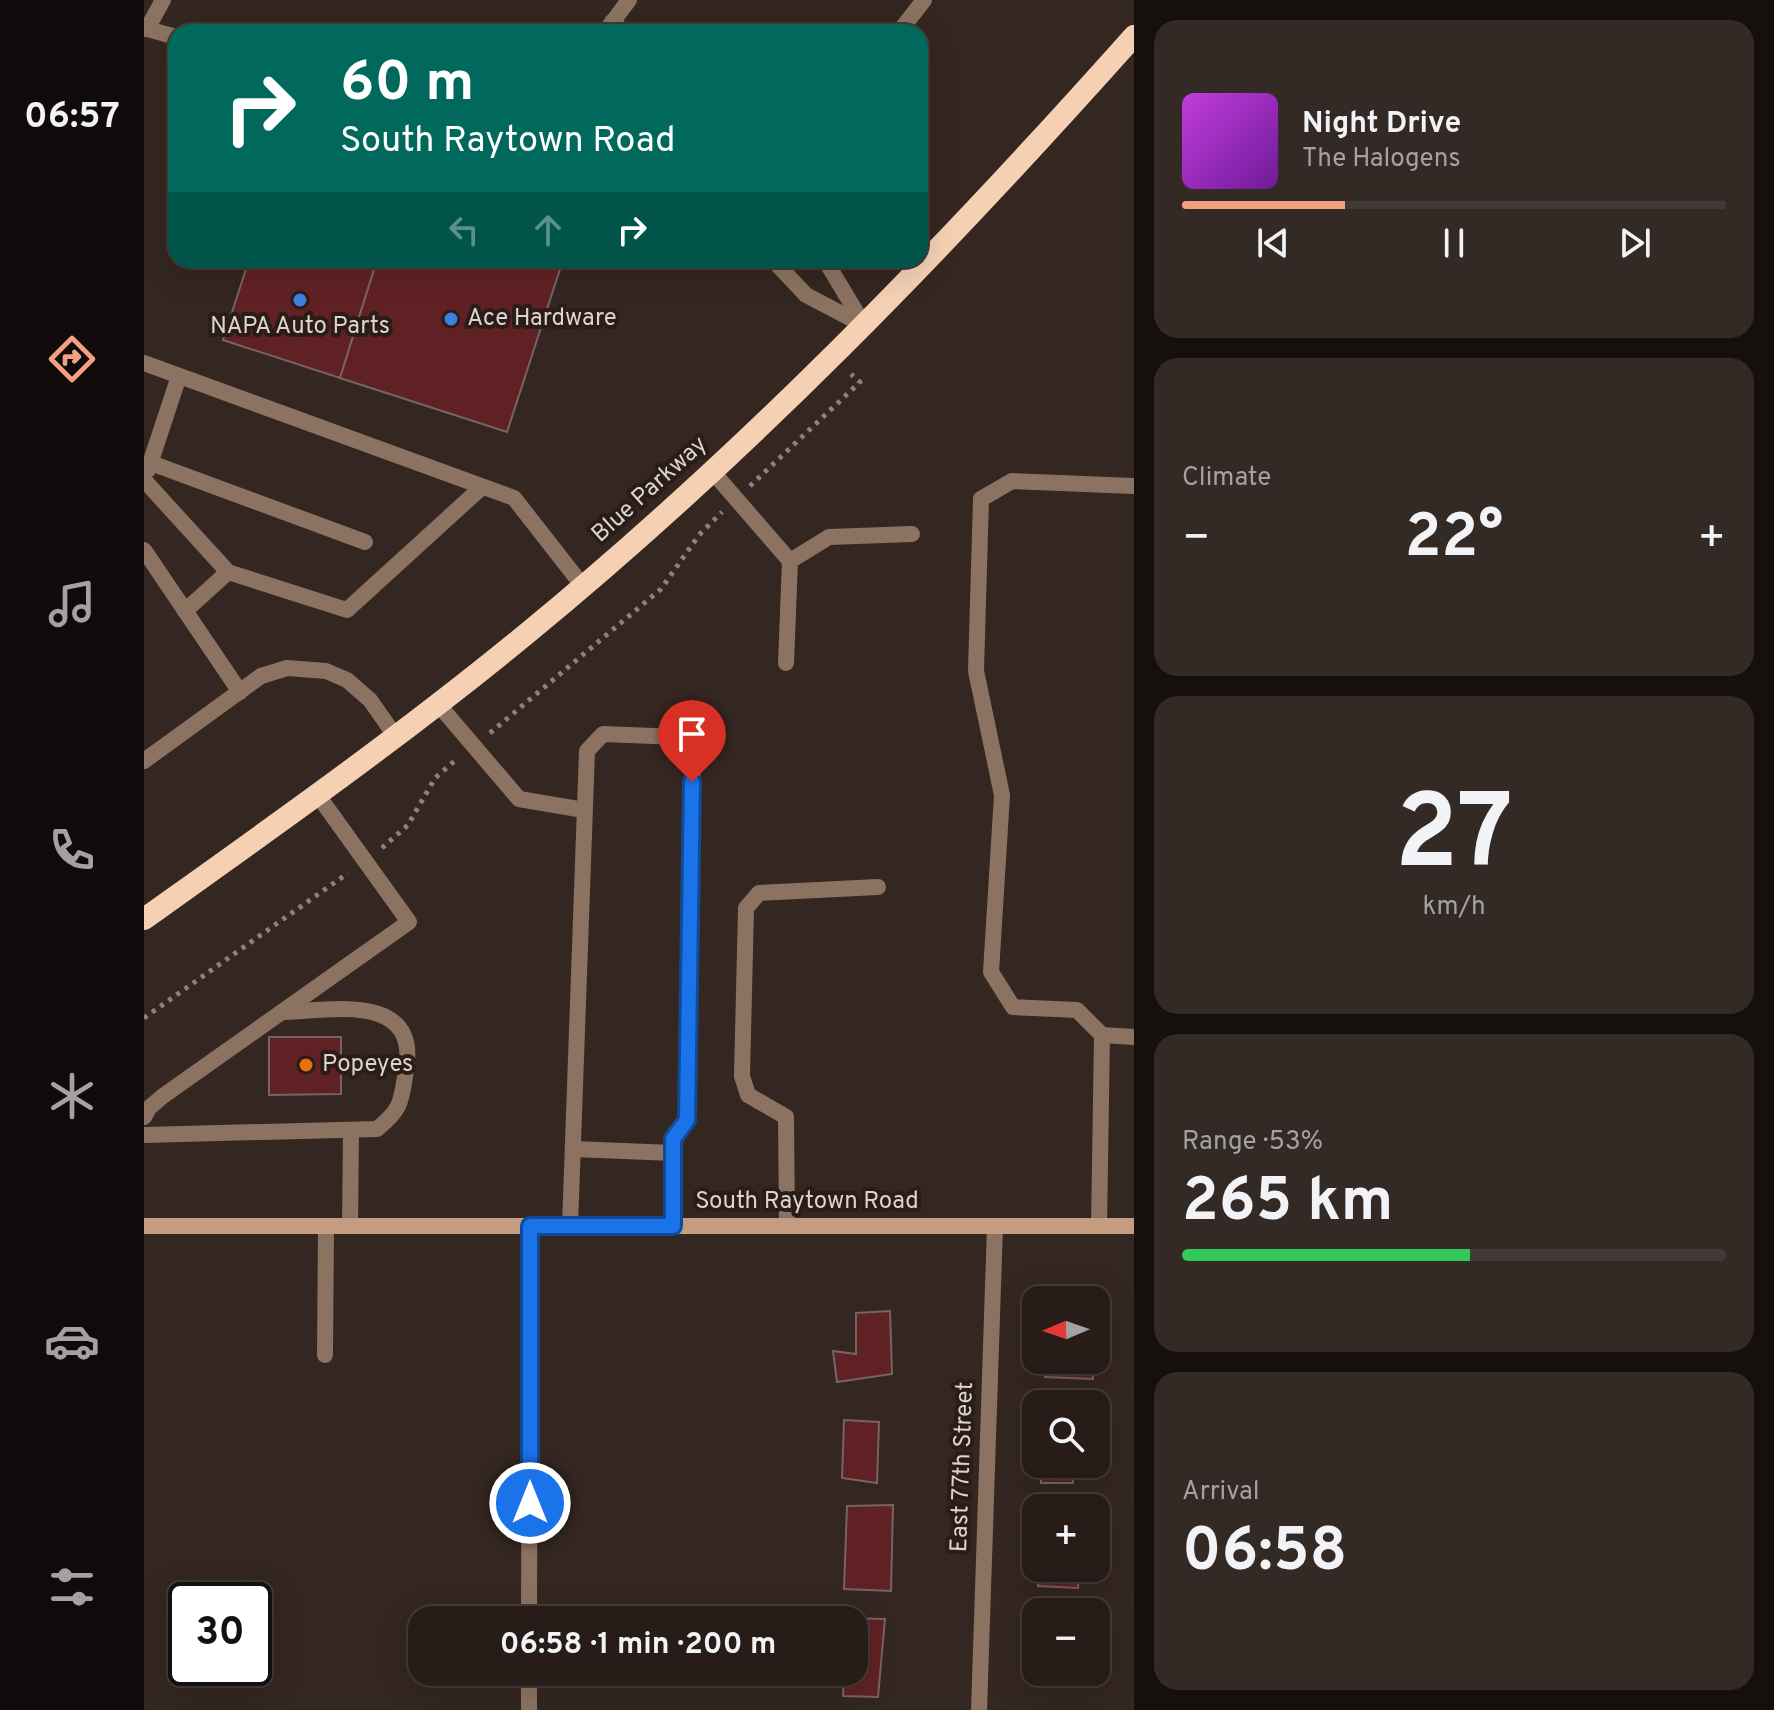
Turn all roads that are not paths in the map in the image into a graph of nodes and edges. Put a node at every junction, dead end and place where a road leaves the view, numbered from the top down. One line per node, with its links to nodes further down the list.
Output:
1 (163, 0): 6 (street)
2 (629, 0): 4 (street)
3 (924, 0): 5 (street)
4 (617, 24)
5 (905, 24)
6 (145, 29): 7 (street)
7 (168, 35)
8 (1134, 36): 9 (highway, Blue Parkway)
9 (928, 260)
10 (781, 268): 13 (street)
11 (830, 268): 13 (street)
12 (920, 268): 13 (highway, Blue Parkway)
13 (865, 326): 16 (highway, Blue Parkway)
14 (144, 363): 15 (street)
15 (179, 376): 17 (street); 19 (street)
16 (712, 471): 23 (street); 25 (highway, Blue Parkway)
17 (146, 474): 21 (street); 24 (street)
18 (1134, 486): 37 (street)
19 (482, 487): 24 (street); 25 (street)
20 (912, 534): 23 (street)
21 (365, 542)
22 (144, 550): 26 (street)
23 (790, 561): 27 (street)
24 (228, 572): 26 (street)
25 (582, 585): 29 (highway, Blue Parkway)
26 (185, 611): 28 (street)
27 (786, 663)
28 (240, 692): 30 (street); 31 (street)
29 (438, 704): 30 (highway, Blue Parkway); 33 (street)
30 (396, 737): 32 (highway, Blue Parkway)
31 (147, 753)
32 (317, 794): 35 (highway, Blue Parkway); 36 (street)
33 (584, 810): 42 (street); 43 (street)
34 (878, 887): 50 (street)
35 (144, 919)
36 (284, 1012): 39 (street); 40 (street)
37 (1102, 1035): 38 (street); 52 (street)
38 (1134, 1037)
39 (144, 1117)
40 (351, 1130): 41 (street); 46 (street)
41 (144, 1135)
42 (573, 1149): 43 (street); 48 (street)
43 (673, 1153): 49 (street)
44 (144, 1226): 45 (main road, South Raytown Road)
45 (326, 1226): 46 (main road, South Raytown Road); 54 (street)
46 (350, 1226): 47 (main road, South Raytown Road)
47 (530, 1226): 48 (main road, South Raytown Road); 55 (street)
48 (570, 1226): 49 (main road, South Raytown Road)
49 (673, 1226): 50 (main road, South Raytown Road)
50 (787, 1226): 51 (main road, South Raytown Road)
51 (995, 1226): 52 (main road, South Raytown Road); 58 (street, East 77th Street)
52 (1099, 1226): 53 (main road, South Raytown Road)
53 (1134, 1226)
54 (325, 1355)
55 (529, 1606)
56 (529, 1686): 57 (street)
57 (529, 1710)
58 (979, 1710)

